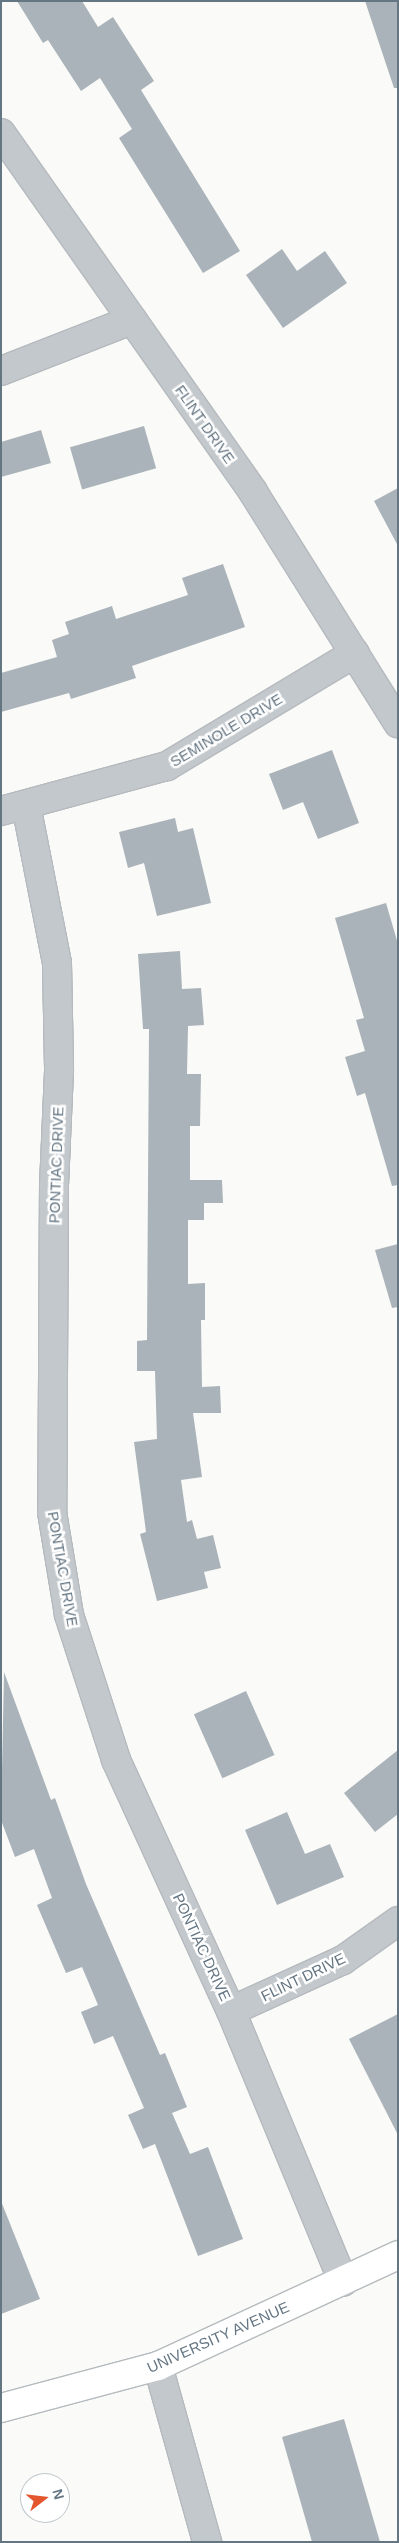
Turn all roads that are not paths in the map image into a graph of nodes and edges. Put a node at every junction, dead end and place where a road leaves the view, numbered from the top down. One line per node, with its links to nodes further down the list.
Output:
1 (1, 133): 2 (street, FLINT DRIVE)
2 (132, 320): 3 (street); 4 (street, FLINT DRIVE)
3 (1, 371)
4 (355, 653): 5 (street, FLINT DRIVE); 6 (street, SEMINOLE DRIVE)
5 (398, 723)
6 (14, 808): 8 (street, PONTIAC DRIVE)
7 (398, 1921): 8 (street, FLINT DRIVE)
8 (231, 2011): 10 (street, PONTIAC DRIVE)
9 (398, 2254): 10 (main road, UNIVERSITY AVENUE)
10 (343, 2282): 11 (main road, UNIVERSITY AVENUE)
11 (158, 2366): 12 (main road, UNIVERSITY AVENUE); 13 (street)
12 (1, 2408)
13 (207, 2542)

